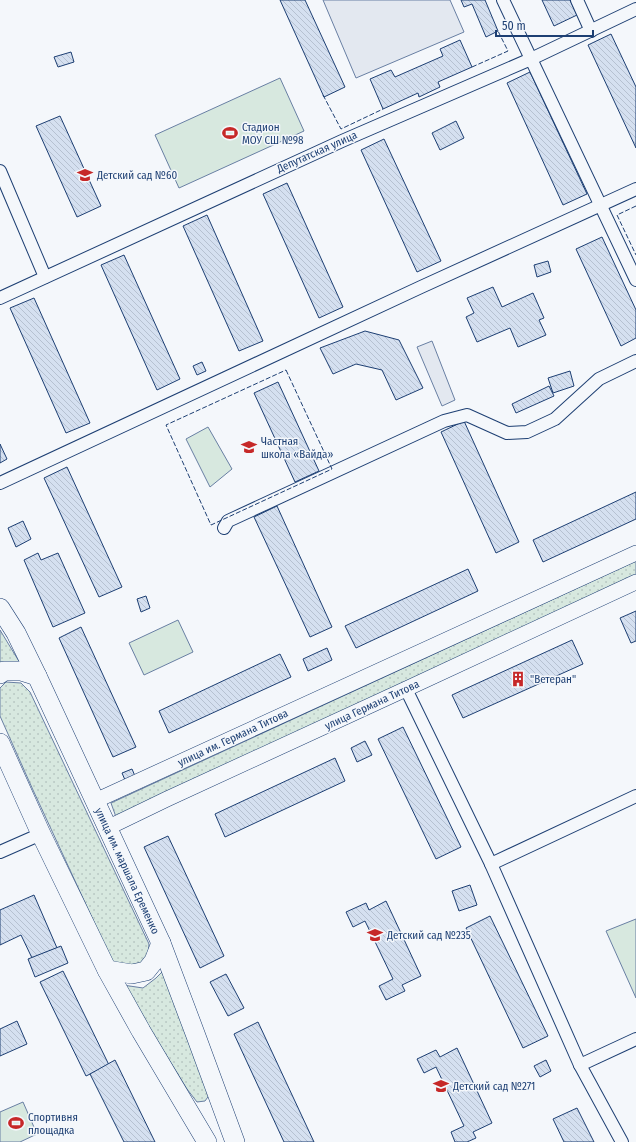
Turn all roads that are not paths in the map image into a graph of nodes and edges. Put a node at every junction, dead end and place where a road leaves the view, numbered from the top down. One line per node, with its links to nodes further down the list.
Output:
1 (503, 0): 5 (street)
2 (577, 0): 4 (street)
3 (636, 10): 4 (street, Депутатская улица)
4 (591, 31): 5 (street, Депутатская улица)
5 (530, 59): 8 (street); 9 (street, Депутатская улица)
6 (0, 170): 9 (street)
7 (636, 189): 8 (street)
8 (601, 206): 10 (street); 13 (street)
9 (44, 277): 11 (street, Депутатская улица)
10 (636, 280)
11 (0, 298)
12 (636, 361): 14 (street)
13 (0, 482)
14 (224, 528)
15 (636, 553): 23 (street, улица им. Германа Титова)
16 (636, 582): 20 (street, улица Германа Титова)
17 (0, 608): 19 (highway, улица им. маршала Еременко)
18 (0, 674): 19 (highway)
19 (37, 676): 23 (highway, улица им. маршала Еременко)
20 (406, 689): 24 (street, улица Германа Титова); 27 (street)
21 (0, 743): 25 (highway)
22 (636, 796): 27 (street)
23 (95, 801): 24 (highway, улица им. маршала Еременко)
24 (107, 828): 28 (highway, улица им. маршала Еременко)
25 (41, 834): 26 (street); 29 (highway)
26 (0, 852)
27 (491, 864): 31 (street)
28 (161, 943): 29 (highway); 33 (highway, улица им. маршала Еременко)
29 (107, 970): 32 (highway)
30 (636, 1039): 31 (street)
31 (580, 1065): 34 (street)
32 (207, 1142)
33 (235, 1142)
34 (622, 1142)

